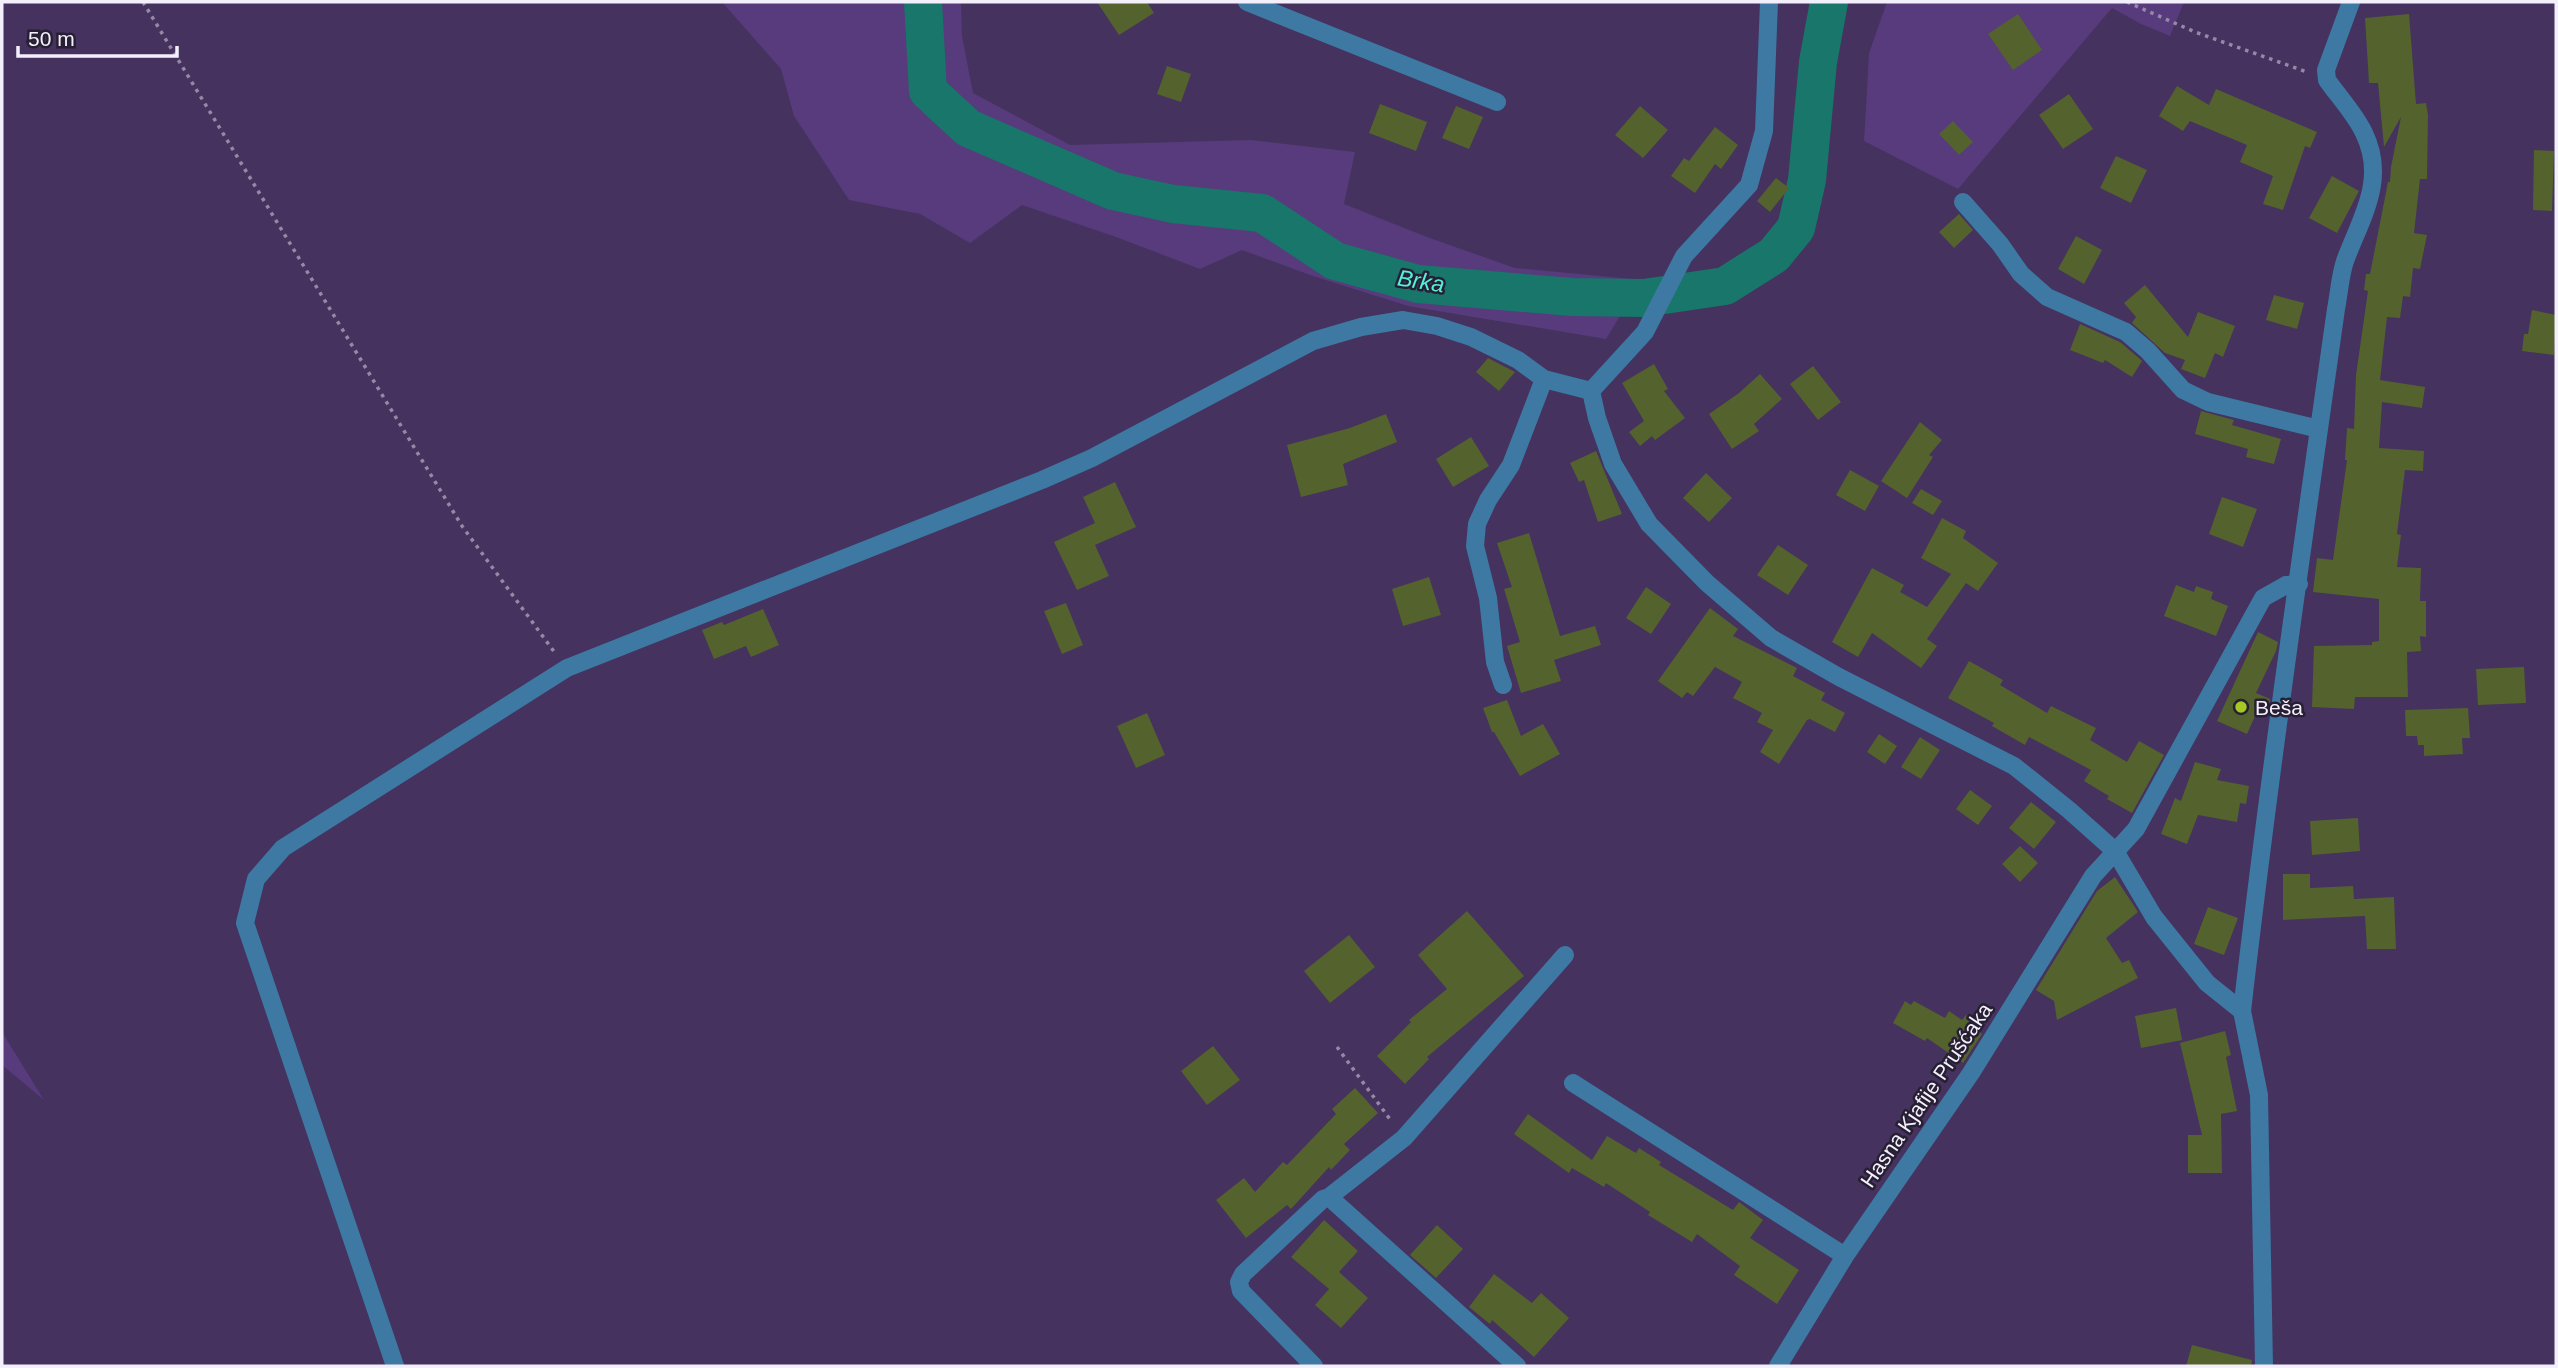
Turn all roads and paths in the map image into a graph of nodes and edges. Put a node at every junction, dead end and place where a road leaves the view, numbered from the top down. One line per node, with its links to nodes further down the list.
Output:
1 (143, 2): 13 (path)
2 (1247, 2): 7 (street)
3 (1769, 2): 10 (street)
4 (2127, 2): 6 (path)
5 (2351, 2): 6 (street)
6 (2327, 80): 11 (street)
7 (1497, 102)
8 (1963, 202): 11 (street)
9 (1544, 379): 10 (street); 13 (street); 14 (street)
10 (1591, 391): 15 (street)
11 (2319, 429): 12 (street)
12 (2299, 584): 15 (street, Hasna Kjafije Prušćaka); 17 (street)
13 (567, 668): 23 (street)
14 (1503, 685)
15 (2115, 850): 17 (street); 22 (street, Hasna Kjafije Prušćaka)
16 (1564, 955): 20 (street)
17 (2242, 1011): 27 (street)
18 (1337, 1046): 20 (path)
19 (1573, 1083): 22 (street)
20 (1404, 1138): 21 (street)
21 (1329, 1197): 24 (street); 25 (street)
22 (1845, 1256): 26 (street, Hasna Kjafije Prušćaka)
23 (394, 1366)
24 (1314, 1366)
25 (1517, 1366)
26 (1778, 1366)
27 (2264, 1366)

